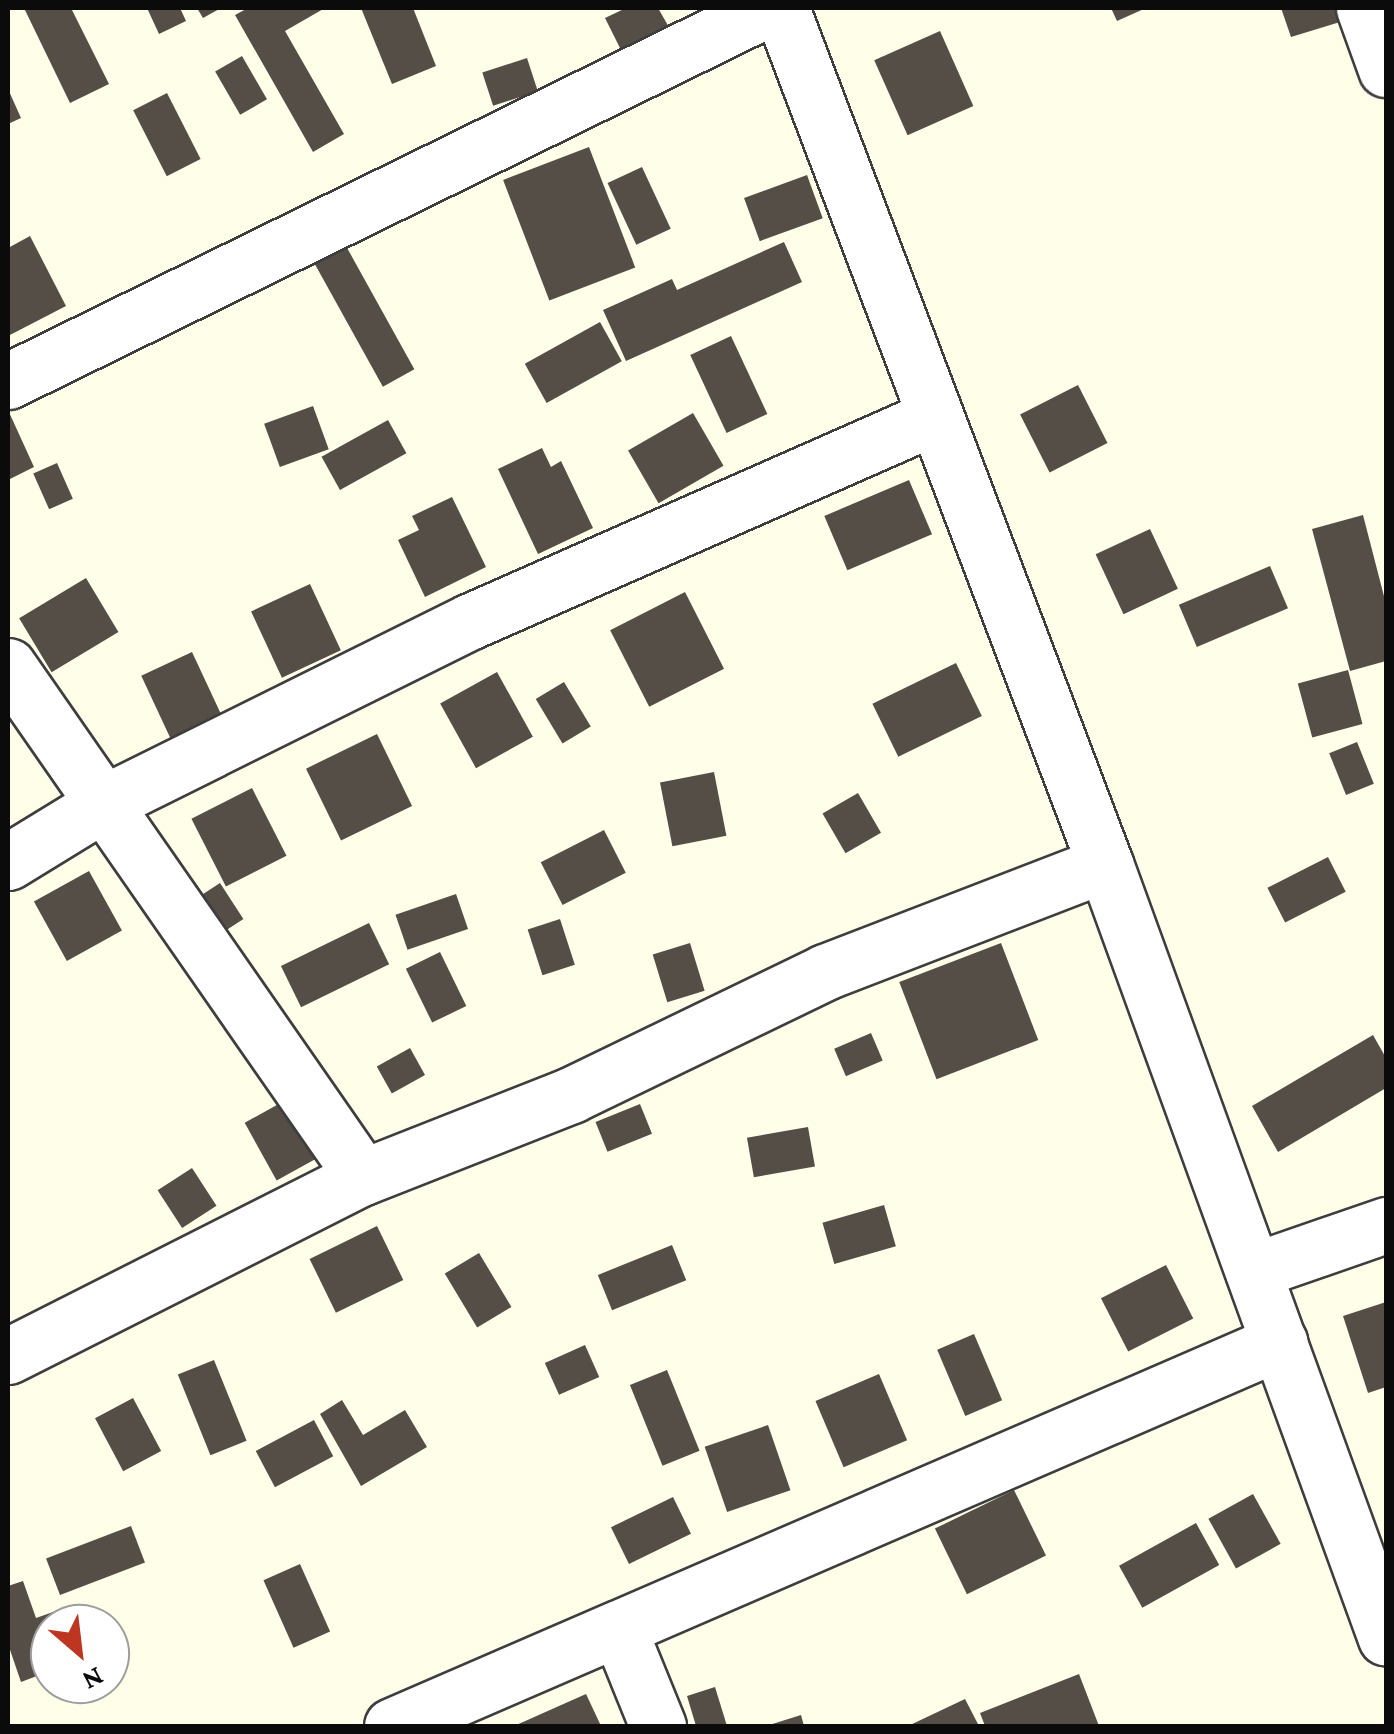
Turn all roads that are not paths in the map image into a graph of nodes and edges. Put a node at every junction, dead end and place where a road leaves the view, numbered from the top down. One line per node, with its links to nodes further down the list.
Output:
1 (769, 8): 5 (street)
2 (782, 8): 6 (street)
3 (1364, 8): 4 (street)
4 (1386, 68)
5 (8, 381)
6 (934, 417): 8 (street); 10 (street)
7 (8, 666): 8 (street)
8 (106, 802): 9 (street); 11 (street)
9 (8, 862)
10 (1105, 864): 11 (street); 13 (street)
11 (363, 1177): 15 (street)
12 (1386, 1225): 13 (street)
13 (1253, 1271): 14 (street)
14 (1280, 1342): 16 (street); 17 (street)
15 (8, 1356)
16 (619, 1630): 18 (street); 19 (street)
17 (1386, 1638)
18 (392, 1726)
19 (658, 1726)

